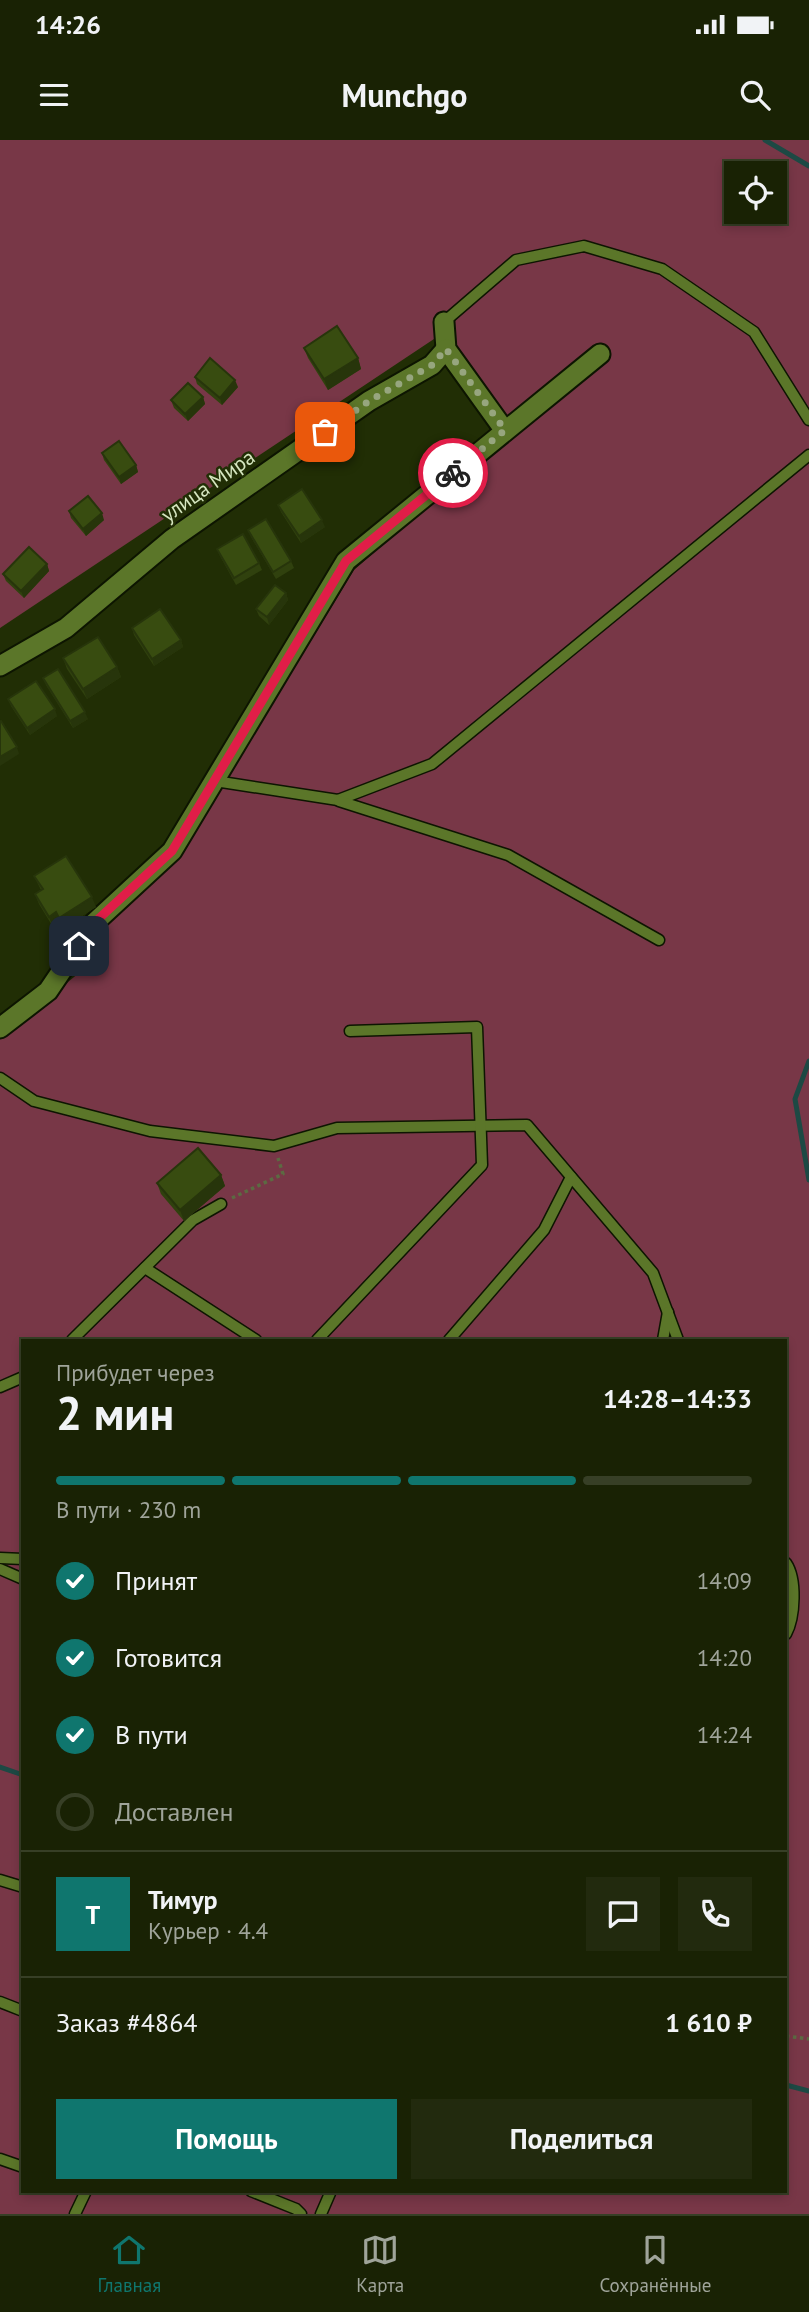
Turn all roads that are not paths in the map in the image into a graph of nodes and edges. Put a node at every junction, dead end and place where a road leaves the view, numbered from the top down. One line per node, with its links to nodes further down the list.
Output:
1 (444, 322): 2 (street); 4 (lane)
2 (446, 349): 5 (street); 7 (street, улица Мира)
3 (600, 354): 5 (street)
4 (809, 420)
5 (505, 430): 8 (street)
6 (809, 455): 9 (lane)
7 (0, 666)
8 (215, 781): 9 (lane); 11 (street)
9 (338, 800): 10 (lane)
10 (659, 940)
11 (0, 1028)
12 (350, 1031): 14 (lane)
13 (0, 1078): 14 (lane)
14 (478, 1126): 15 (lane); 21 (lane)
15 (571, 1177): 18 (lane); 22 (lane)
16 (221, 1204): 17 (lane)
17 (145, 1268): 19 (lane); 20 (lane)
18 (668, 1308): 23 (lane); 24 (lane)
19 (73, 1339)
20 (254, 1339)
21 (318, 1339)
22 (450, 1339)
23 (663, 1339)
24 (678, 1339)
25 (21, 1378): 26 (lane)
26 (0, 1387)
27 (0, 1558): 28 (lane)
28 (21, 1559)
29 (787, 1564): 32 (lane)
30 (0, 1569): 31 (lane)
31 (21, 1578)
32 (787, 1632)
33 (0, 1880): 34 (lane)
34 (21, 1886)
35 (0, 2002): 36 (lane)
36 (21, 2010)
37 (0, 2159): 38 (lane)
38 (21, 2166)
39 (85, 2193): 42 (lane)
40 (255, 2193): 43 (lane)
41 (330, 2193): 44 (lane)
42 (75, 2214)
43 (301, 2214)
44 (321, 2214)

